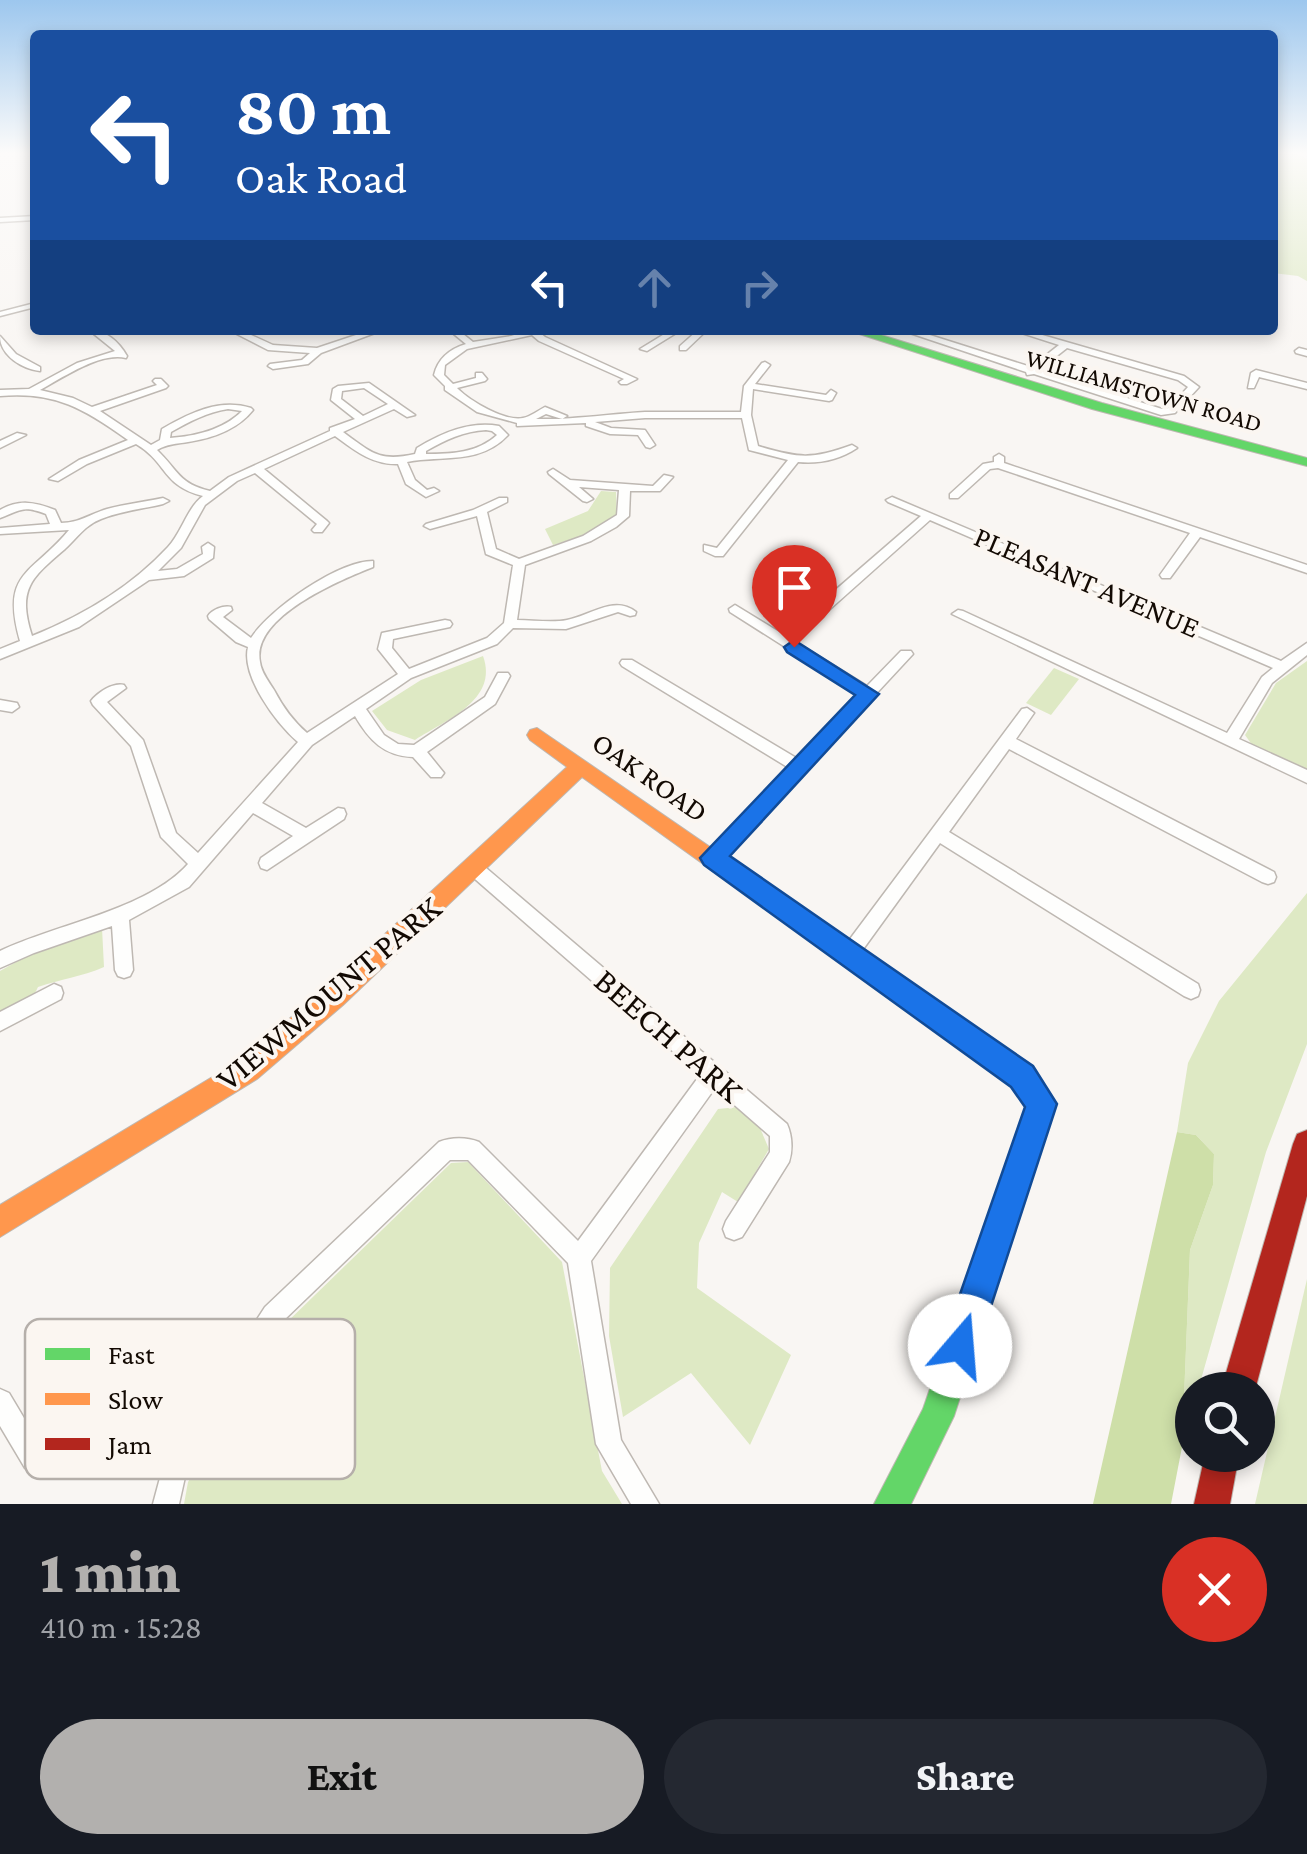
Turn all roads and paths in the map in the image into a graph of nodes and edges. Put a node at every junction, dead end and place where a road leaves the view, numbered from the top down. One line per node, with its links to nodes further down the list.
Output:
1 (30, 307): 2 (street)
2 (1, 317)
3 (100, 335): 21 (street)
4 (244, 335): 19 (street)
5 (367, 335): 19 (street)
6 (460, 335): 15 (street)
7 (525, 335): 15 (street)
8 (539, 335): 28 (street)
9 (668, 335): 18 (street)
10 (697, 335): 17 (street)
11 (873, 335): 26 (street, WILLIAMSTOWN ROAD)
12 (918, 335): 26 (street)
13 (1034, 335): 16 (street)
14 (1, 342): 24 (street)
15 (469, 342): 32 (street)
16 (1066, 344): 26 (street); 26 (street)
17 (683, 348)
18 (644, 349)
19 (318, 351): 23 (street)
20 (142, 356): 21 (street)
21 (121, 358): 33 (street)
22 (753, 360): 29 (street)
23 (274, 366)
24 (37, 369)
25 (479, 375): 32 (street)
26 (1027, 376): 57 (street, WILLIAMSTOWN ROAD)
27 (158, 381): 38 (street)
28 (624, 382)
29 (749, 386): 34 (street); 40 (street)
30 (1250, 386): 31 (street)
31 (1307, 386)
32 (448, 388): 45 (street)
33 (33, 390): 35 (street); 38 (street)
34 (831, 393)
35 (0, 394)
36 (631, 402): 42 (street)
37 (396, 404): 39 (street); 43 (street); 43 (street)
38 (94, 410): 48 (street)
39 (410, 415)
40 (746, 415): 42 (street); 55 (street)
41 (562, 416): 45 (street)
42 (632, 416): 44 (street)
43 (360, 418): 46 (street)
44 (582, 422): 45 (street); 50 (street)
45 (521, 424)
46 (334, 430): 56 (street); 58 (street)
47 (21, 435): 51 (street)
48 (135, 441): 53 (street); 61 (street)
49 (166, 441): 49 (street); 53 (street)
50 (650, 445)
51 (0, 446)
52 (852, 448): 55 (street)
53 (150, 449): 65 (street)
54 (420, 457): 54 (street); 56 (street)
55 (794, 460): 80 (street)
56 (402, 462): 64 (street)
57 (1307, 462)
58 (256, 468): 65 (street); 75 (street)
59 (553, 472): 62 (street)
60 (668, 476): 63 (street)
61 (54, 478)
62 (567, 483): 63 (street); 67 (street)
63 (625, 488): 82 (street)
64 (434, 491)
65 (209, 494): 86 (street)
66 (954, 496): 78 (street)
67 (586, 499)
68 (503, 500): 71 (street)
69 (892, 500): 73 (street, PLEASANT AVENUE)
70 (162, 501): 77 (street)
71 (482, 513): 76 (street); 82 (street)
72 (0, 515): 74 (street)
73 (928, 516): 90 (street); 100 (street, PLEASANT AVENUE)
74 (56, 525): 77 (street); 79 (street)
75 (326, 525)
76 (430, 526)
77 (77, 527): 94 (street)
78 (1198, 531): 84 (street); 85 (street)
79 (0, 532)
80 (708, 548)
81 (224, 552): 86 (street)
82 (519, 562): 93 (street)
83 (369, 564): 95 (street)
84 (1307, 569)
85 (1166, 574)
86 (146, 576): 94 (street)
87 (735, 609): 104 (street)
88 (226, 610): 95 (street)
89 (630, 612): 93 (street)
90 (815, 614)
91 (958, 614): 109 (street)
92 (445, 624): 101 (street)
93 (510, 624): 101 (street)
94 (28, 644): 97 (street)
95 (255, 645): 108 (street)
96 (1307, 648): 100 (street)
97 (0, 654)
98 (906, 654): 104 (street)
99 (627, 663): 113 (street)
100 (1282, 667): 109 (street)
101 (406, 676): 105 (street)
102 (503, 676): 111 (street)
103 (119, 688): 122 (street)
104 (868, 694): 113 (street)
105 (357, 706): 108 (street); 111 (street)
106 (1027, 713): 110 (street)
107 (538, 735): 112 (street, OAK ROAD)
108 (306, 741): 116 (street)
109 (1230, 741): 115 (street)
110 (1010, 742): 118 (street); 124 (street)
111 (417, 751): 114 (street)
112 (582, 766): 120 (street, OAK ROAD); 123 (street, VIEWMOUNT PARK)
113 (799, 767): 120 (street)
114 (436, 773)
115 (1307, 777)
116 (252, 805): 119 (street); 122 (street)
117 (338, 814): 119 (street)
118 (939, 834): 126 (street); 129 (street)
119 (305, 835): 121 (street)
120 (713, 858): 126 (street, OAK ROAD)
121 (266, 863)
122 (200, 865): 125 (street)
123 (473, 867): 132 (street, BEECH PARK); 134 (street, VIEWMOUNT PARK)
124 (1268, 877)
125 (120, 916): 127 (street); 128 (street)
126 (850, 954): 145 (street, OAK ROAD)
127 (0, 960)
128 (124, 970)
129 (1192, 990)
130 (54, 993): 131 (street)
131 (0, 1022)
132 (714, 1073): 135 (street, BEECH PARK); 136 (street)
133 (1307, 1144): 138 (street)
134 (0, 1222)
135 (734, 1229)
136 (579, 1258): 137 (street); 144 (street)
137 (269, 1319)
138 (1243, 1372)
139 (0, 1402): 140 (street)
140 (25, 1444)
141 (1219, 1472): 146 (street)
142 (171, 1479): 143 (street)
143 (166, 1504)
144 (646, 1504)
145 (892, 1504)
146 (1212, 1504)

